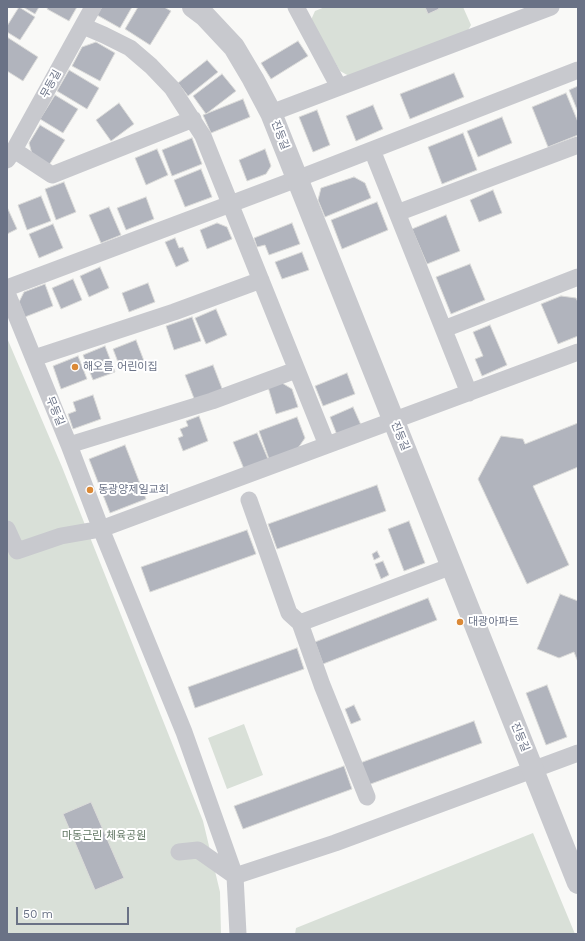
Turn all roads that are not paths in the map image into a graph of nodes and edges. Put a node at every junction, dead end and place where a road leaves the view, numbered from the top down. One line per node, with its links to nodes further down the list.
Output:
1 (93, 7): 6 (street, 무등길)
2 (193, 7): 9 (street, 진등길)
3 (296, 7): 8 (street)
4 (550, 7): 5 (street)
5 (531, 10): 8 (street)
6 (83, 26): 10 (street); 13 (street, 무등길)
7 (578, 70): 12 (street)
8 (339, 87): 9 (street)
9 (271, 113): 14 (street, 진등길)
10 (193, 119): 13 (street); 15 (street)
11 (578, 144): 16 (street)
12 (372, 150): 14 (street); 16 (street)
13 (10, 155)
14 (297, 179): 15 (street); 26 (street, 진등길)
15 (230, 204): 18 (street); 19 (street)
16 (397, 213): 21 (street)
17 (578, 277): 21 (street)
18 (261, 280): 23 (street); 24 (street)
19 (7, 288)
20 (7, 293): 23 (street, 무등길)
21 (444, 329): 25 (street)
22 (578, 352): 25 (street)
23 (34, 358): 27 (street, 무등길)
24 (296, 370): 27 (street); 28 (street)
25 (469, 393): 26 (street)
26 (393, 421): 28 (street); 32 (street, 진등길)
27 (69, 445): 31 (street, 무등길)
28 (326, 445): 31 (street)
29 (249, 500): 33 (street)
30 (7, 529): 31 (street)
31 (101, 529): 38 (street, 무등길)
32 (452, 566): 33 (street); 35 (street, 진등길)
33 (300, 623): 36 (street)
34 (578, 753): 35 (street)
35 (533, 770): 38 (street); 39 (street, 진등길)
36 (367, 797)
37 (179, 852): 38 (street)
38 (235, 876): 40 (street, 무등길)
39 (578, 883)
40 (238, 934)

